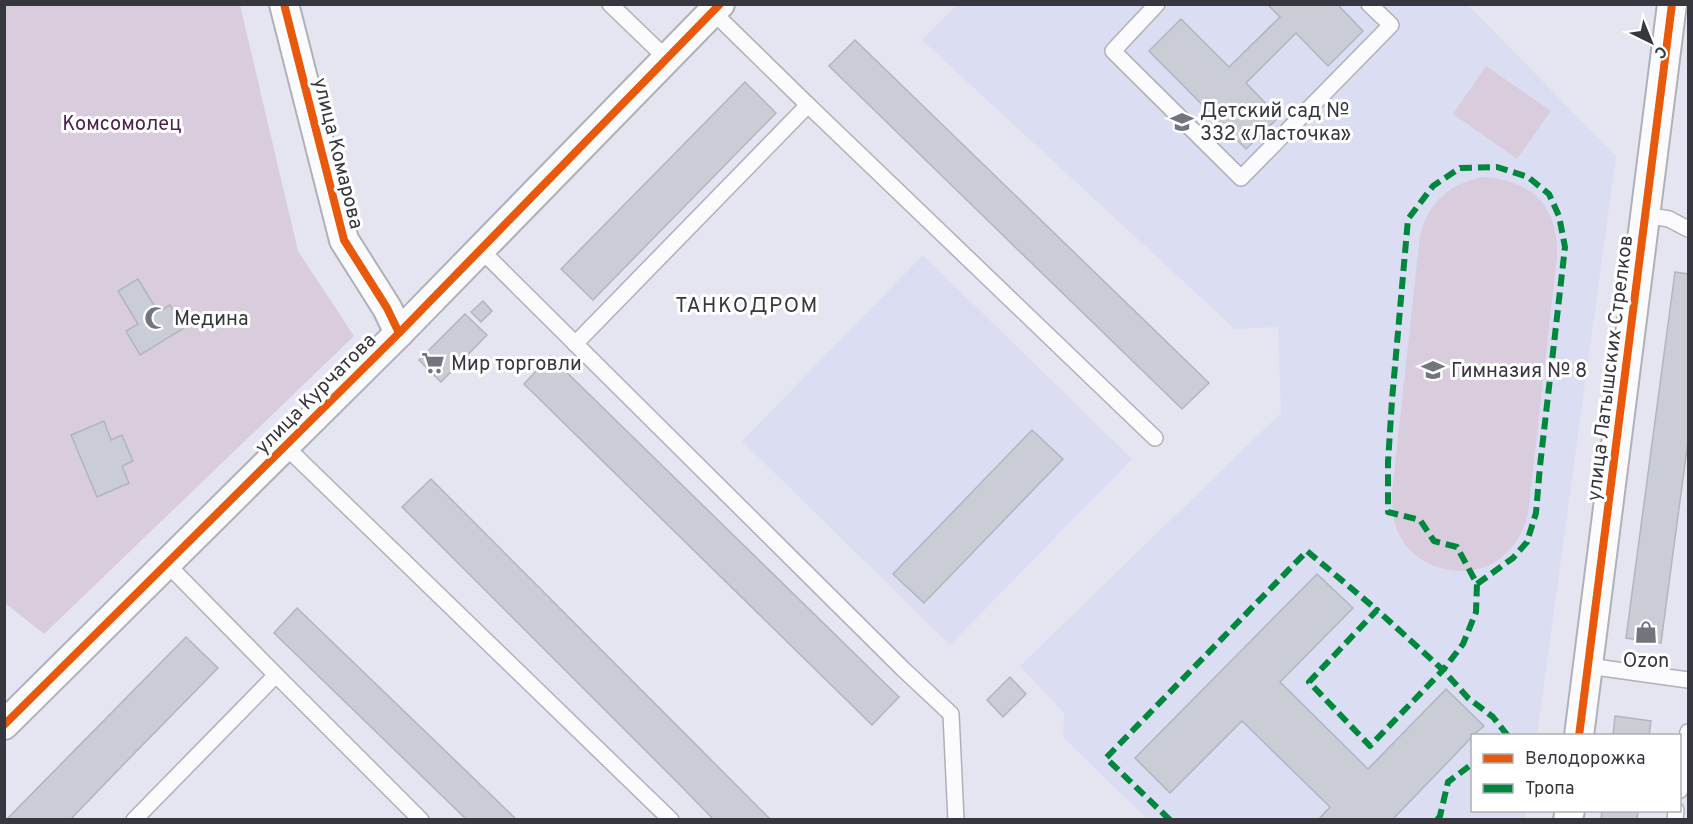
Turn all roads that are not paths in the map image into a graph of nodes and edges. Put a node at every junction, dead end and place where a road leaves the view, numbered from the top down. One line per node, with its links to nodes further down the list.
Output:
1 (284, 4): 12 (street, улица Комарова)
2 (610, 4): 7 (lane)
3 (1157, 4): 4 (lane)
4 (1369, 4)
5 (717, 8): 7 (street, улица Курчатова); 8 (lane)
6 (1668, 8): 9 (street, улица Латышских Стрелков)
7 (667, 59): 11 (street, улица Курчатова)
8 (808, 105): 13 (lane); 14 (lane)
9 (1645, 215): 10 (lane); 17 (street, улица Латышских Стрелков)
10 (1689, 229)
11 (481, 250): 12 (street, улица Курчатова); 13 (lane)
12 (399, 333): 15 (street, улица Курчатова)
13 (575, 344): 27 (lane)
14 (1155, 438)
15 (285, 446): 16 (street, улица Курчатова); 26 (lane)
16 (166, 563): 18 (lane); 20 (street, улица Курчатова)
17 (1588, 666): 19 (lane); 22 (street, улица Латышских Стрелков)
18 (276, 675): 24 (lane); 25 (lane)
19 (1689, 680)
20 (4, 725)
21 (1689, 732): 23 (lane)
22 (1579, 734)
23 (1681, 784)
24 (134, 819)
25 (422, 819)
26 (671, 819)
27 (956, 819)

